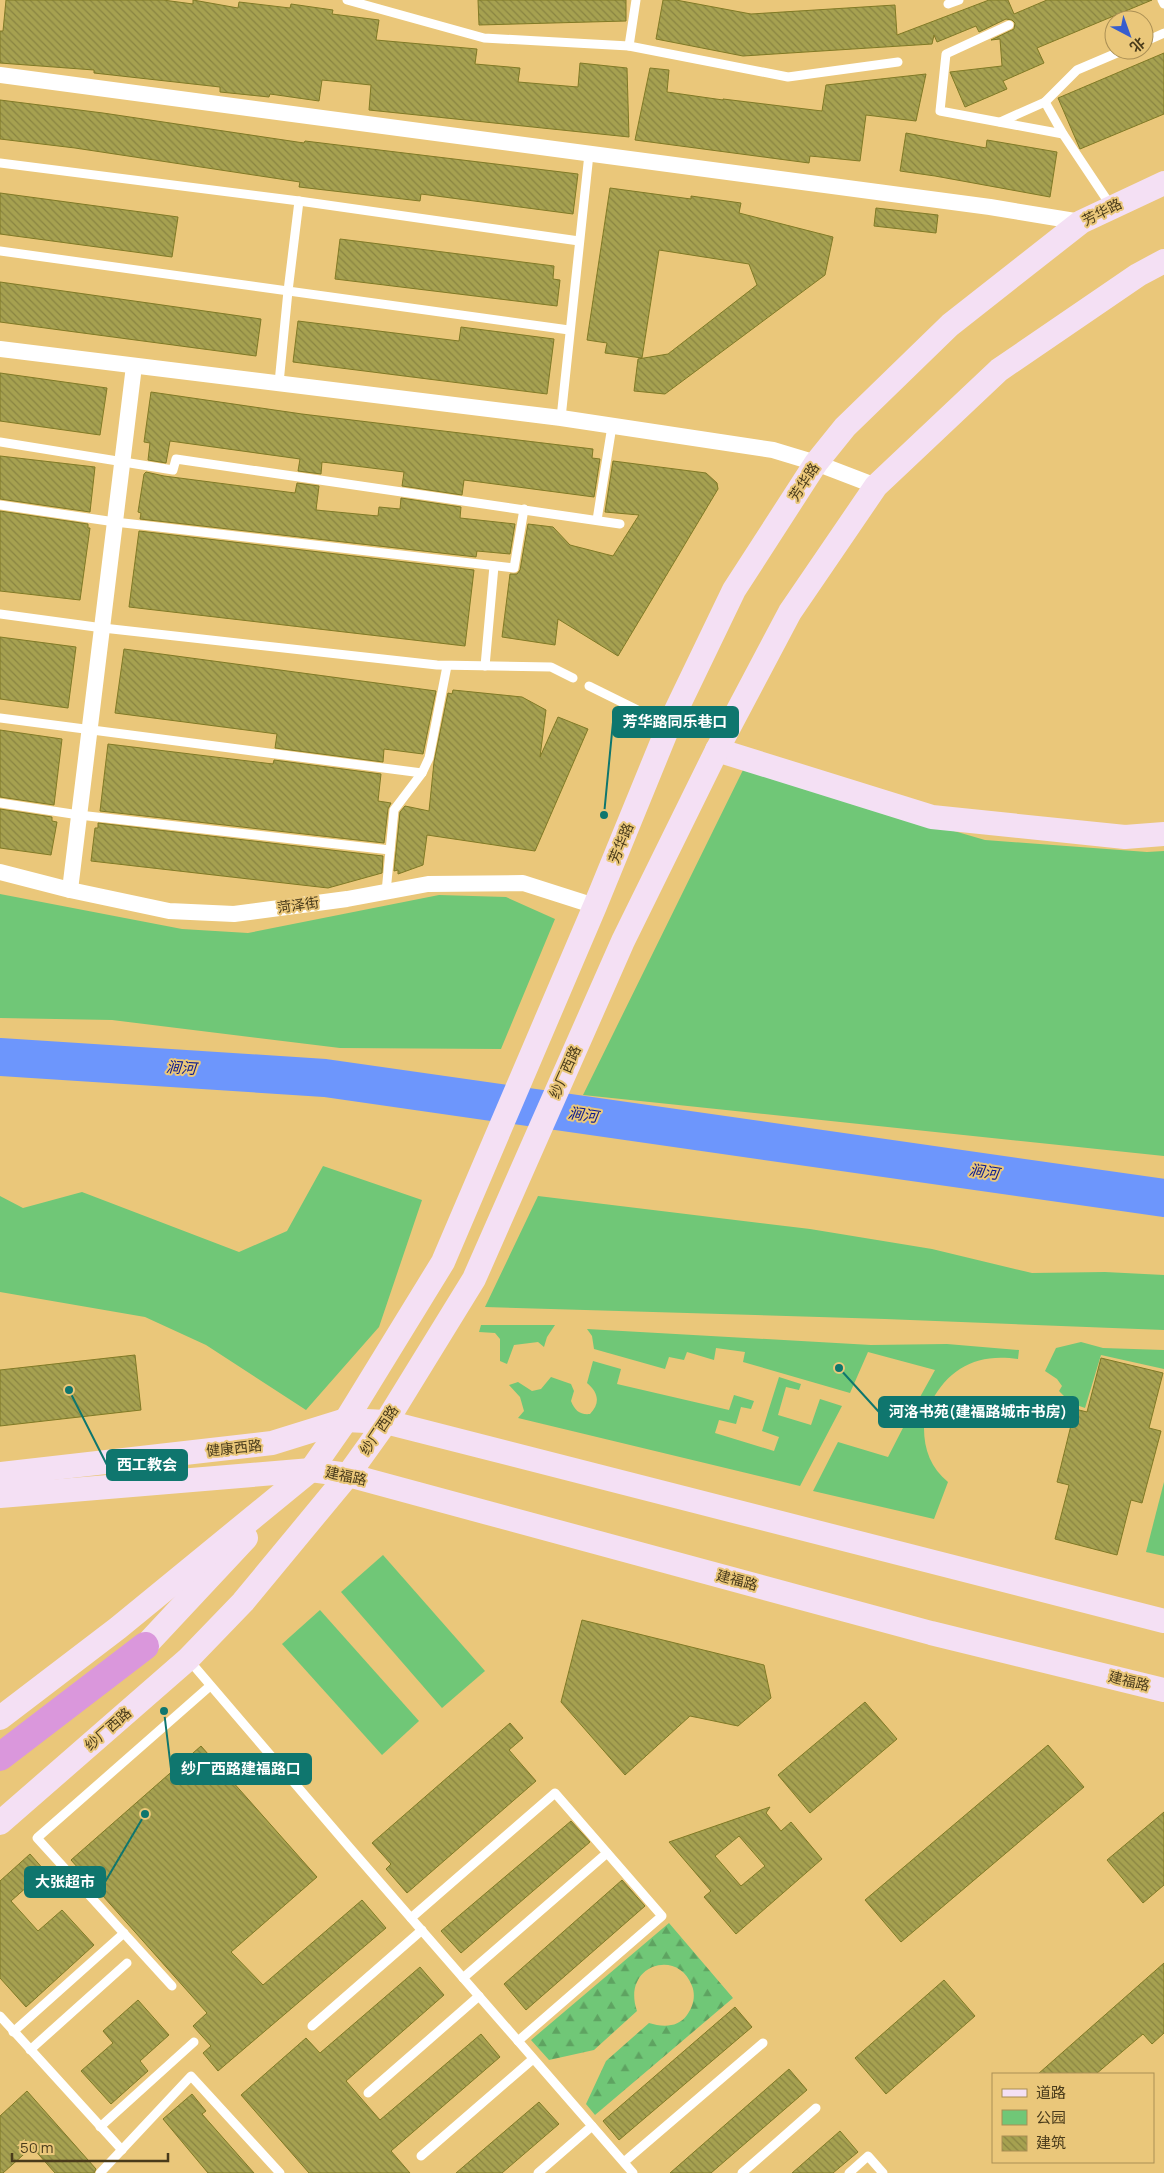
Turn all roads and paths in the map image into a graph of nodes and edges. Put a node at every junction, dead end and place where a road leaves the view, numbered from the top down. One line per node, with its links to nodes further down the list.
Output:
1 (347, 0): 8 (lane)
2 (636, 0): 8 (lane)
3 (959, 0): 5 (lane)
4 (1162, 0): 6 (lane)
5 (948, 4)
6 (1164, 4)
7 (1009, 26): 13 (lane)
8 (629, 46): 10 (lane)
9 (1104, 59): 12 (lane)
10 (898, 62)
11 (0, 75): 15 (street)
12 (1045, 102): 13 (lane); 14 (lane)
13 (1000, 122): 14 (lane)
14 (1063, 134): 19 (lane)
15 (588, 154): 20 (street); 21 (lane)
16 (0, 163): 18 (lane)
17 (1164, 183): 19 (main road, 芳华路)
18 (299, 201): 21 (lane); 24 (lane)
19 (1112, 206): 20 (main road, 芳华路)
20 (1081, 222): 33 (main road, 芳华路)
21 (578, 241): 25 (lane)
22 (0, 251): 24 (lane)
23 (1164, 261): 34 (main road)
24 (288, 291): 25 (lane); 28 (lane)
25 (569, 330): 29 (lane)
26 (0, 349): 27 (street)
27 (134, 366): 28 (street); 32 (street)
28 (279, 382): 29 (street)
29 (561, 418): 30 (street)
30 (612, 426): 33 (street); 37 (lane)
31 (0, 442): 32 (lane)
32 (122, 461): 36 (lane); 38 (street)
33 (816, 463): 34 (street); 48 (main road, 芳华路)
34 (876, 486): 50 (main road)
35 (0, 506): 38 (lane)
36 (524, 509): 37 (lane); 40 (lane)
37 (597, 520): 39 (lane)
38 (115, 522): 40 (lane); 42 (street)
39 (620, 524)
40 (494, 566): 44 (lane)
41 (0, 614): 42 (lane)
42 (103, 628): 43 (lane); 49 (street)
43 (447, 666): 44 (lane); 51 (lane)
44 (484, 666): 45 (lane)
45 (573, 678)
46 (589, 686): 48 (lane)
47 (0, 718): 49 (lane)
48 (669, 725): 59 (main road, 芳华路)
49 (89, 730): 51 (lane); 53 (street)
50 (717, 750): 54 (main road); 61 (main road, 纱厂西路)
51 (422, 773): 55 (lane)
52 (0, 804): 53 (lane)
53 (79, 815): 55 (lane); 57 (street)
54 (1164, 834)
55 (390, 850): 58 (lane)
56 (0, 872): 57 (street, 菏泽街)
57 (70, 890): 58 (street, 菏泽街)
58 (386, 892): 59 (street, 菏泽街)
59 (591, 915): 60 (main road)
60 (346, 1420): 61 (main road); 62 (main road); 63 (main road, 健康西路)
61 (386, 1422): 64 (main road, 纱厂西路); 66 (main road)
62 (311, 1470): 64 (main road, 建福路); 65 (main road, 健康西路); 67 (main road); 71 (main road)
63 (0, 1474)
64 (348, 1475): 68 (main road, 纱厂西路); 70 (main road, 建福路)
65 (0, 1496)
66 (1164, 1621)
67 (145, 1646): 72 (highway); 73 (main road)
68 (188, 1659): 69 (lane); 74 (main road, 纱厂西路)
69 (210, 1686): 76 (lane); 78 (lane)
70 (1164, 1690)
71 (0, 1718)
72 (0, 1757)
73 (0, 1772)
74 (0, 1822)
75 (607, 1853): 76 (lane); 80 (lane); 87 (lane)
76 (411, 1918): 77 (lane)
77 (422, 1930): 80 (lane); 84 (lane)
78 (124, 1933): 81 (lane); 85 (lane)
79 (127, 1963): 89 (lane)
80 (463, 1978): 82 (lane)
81 (172, 1986)
82 (479, 1996): 87 (lane); 91 (lane)
83 (0, 2016): 85 (lane)
84 (312, 2026)
85 (13, 2032): 89 (lane)
86 (194, 2042): 93 (lane)
87 (518, 2042): 90 (lane)
88 (763, 2043): 97 (lane)
89 (30, 2050): 93 (lane)
90 (534, 2059): 94 (lane); 96 (lane)
91 (368, 2093)
92 (816, 2108): 102 (lane)
93 (100, 2126): 95 (lane)
94 (592, 2126): 97 (lane); 100 (lane)
95 (122, 2150): 98 (lane); 99 (lane)
96 (421, 2156)
97 (624, 2162): 101 (lane)
98 (100, 2173)
99 (280, 2173)
100 (538, 2173)
101 (633, 2173)
102 (742, 2173)
103 (849, 2173): 104 (lane)
104 (883, 2173)

